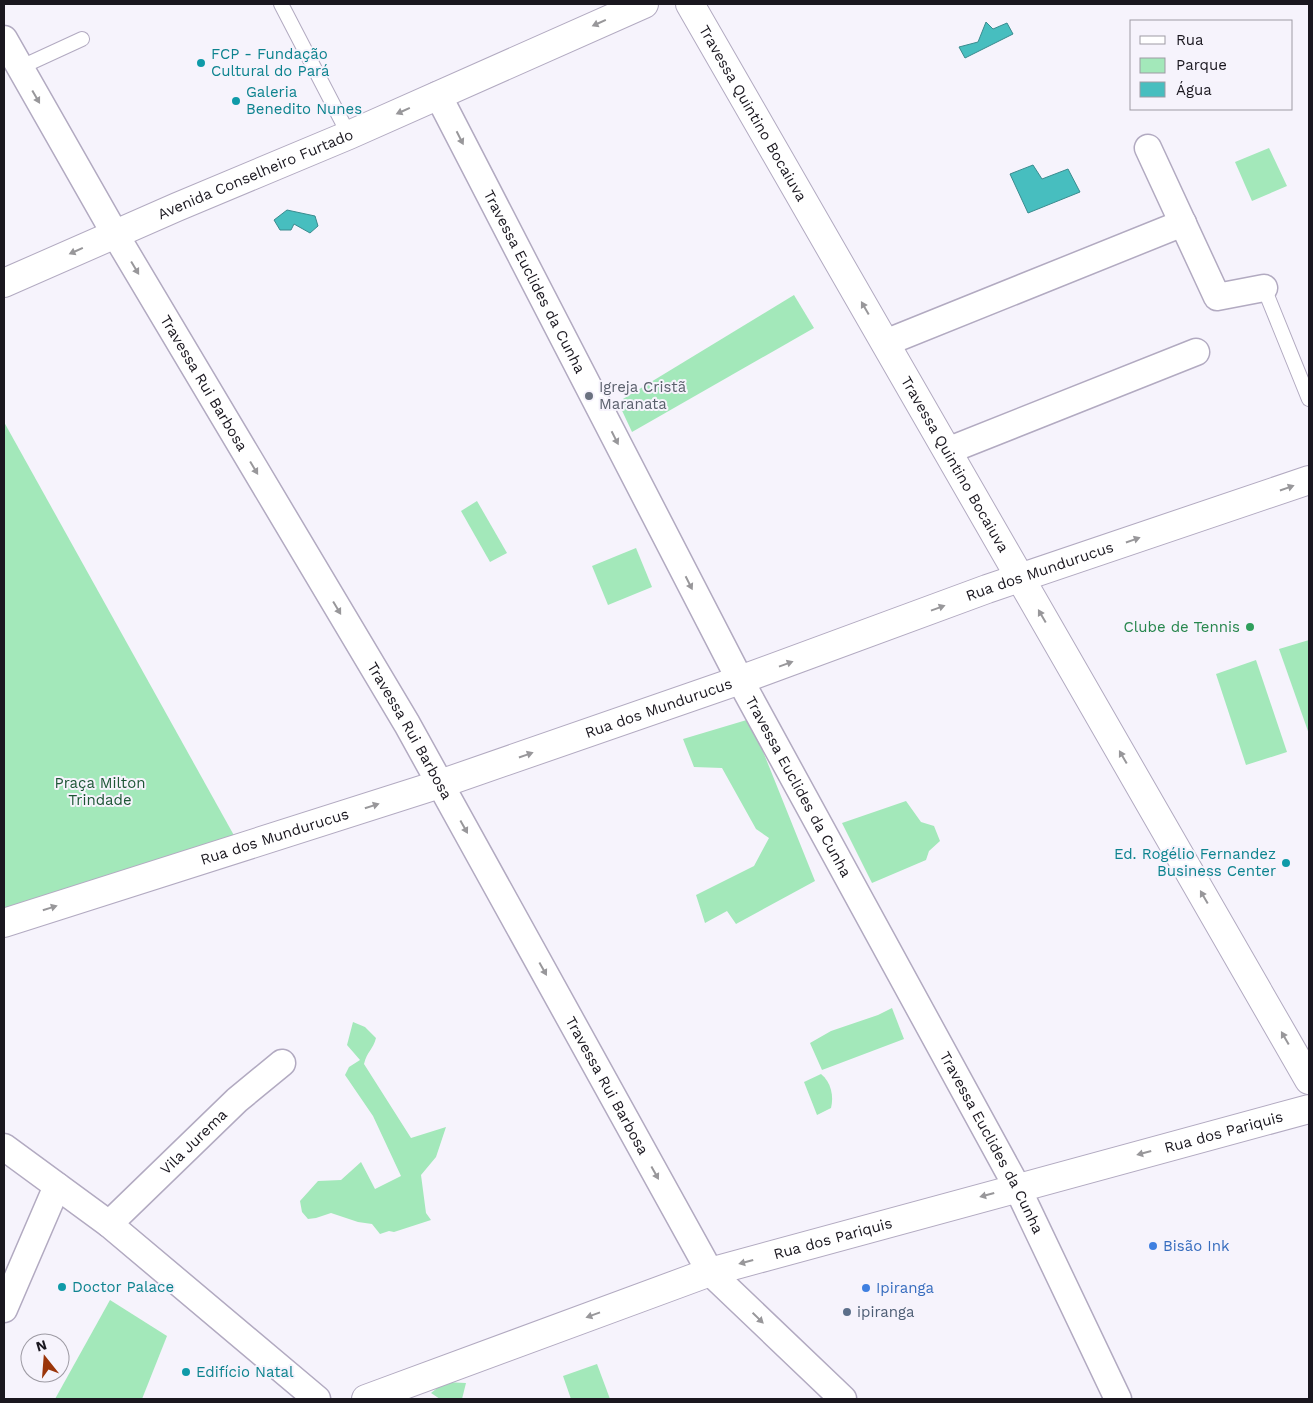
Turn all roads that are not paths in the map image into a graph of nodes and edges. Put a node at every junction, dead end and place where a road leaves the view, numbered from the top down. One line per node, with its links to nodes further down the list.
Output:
1 (282, 4): 8 (lane)
2 (644, 4): 7 (street, Avenida Conselheiro Furtado, one-way to 7)
3 (690, 4): 14 (street, Travessa Quintino Bocaiuva, one-way to 3)
4 (82, 39): 6 (lane)
5 (4, 40): 6 (street, Travessa Rui Barbosa)
6 (19, 68): 11 (street, Travessa Rui Barbosa, one-way to 11)
7 (438, 95): 8 (street, Avenida Conselheiro Furtado, one-way to 8); 20 (street, Travessa Euclides da Cunha, one-way to 20)
8 (349, 134): 11 (street, Avenida Conselheiro Furtado)
9 (1148, 148): 10 (street)
10 (1183, 223): 13 (street); 14 (street)
11 (115, 234): 12 (street, Avenida Conselheiro Furtado, one-way to 12); 21 (street, Travessa Rui Barbosa, one-way to 21)
12 (4, 283)
13 (1264, 288): 16 (lane)
14 (885, 343): 17 (street, Travessa Quintino Bocaiuva)
15 (1196, 352): 17 (street)
16 (1309, 399)
17 (947, 451): 19 (street, Travessa Quintino Bocaiuva)
18 (1309, 480): 19 (street, Rua dos Mundurucus, one-way to 18)
19 (1020, 578): 20 (street, Rua dos Mundurucus, one-way to 19); 24 (street, Travessa Quintino Bocaiuva, one-way to 19)
20 (740, 680): 21 (street, Rua dos Mundurucus, one-way to 20); 28 (street, Travessa Euclides da Cunha)
21 (440, 784): 22 (street, Rua dos Mundurucus, one-way to 21); 30 (street, Travessa Rui Barbosa, one-way to 30)
22 (4, 923)
23 (282, 1063): 29 (street, Vila Jurema)
24 (1309, 1080)
25 (1309, 1109): 28 (street, Rua dos Pariquis, one-way to 28)
26 (4, 1147): 27 (street)
27 (57, 1186): 29 (street); 31 (street)
28 (1017, 1187): 30 (street, Rua dos Pariquis, one-way to 30); 35 (street, Travessa Euclides da Cunha)
29 (109, 1224): 32 (street)
30 (710, 1272): 33 (street, Rua dos Pariquis, one-way to 33); 34 (street, Travessa Rui Barbosa, one-way to 34)
31 (4, 1309)
32 (317, 1399)
33 (366, 1399)
34 (843, 1399)
35 (1118, 1399)

